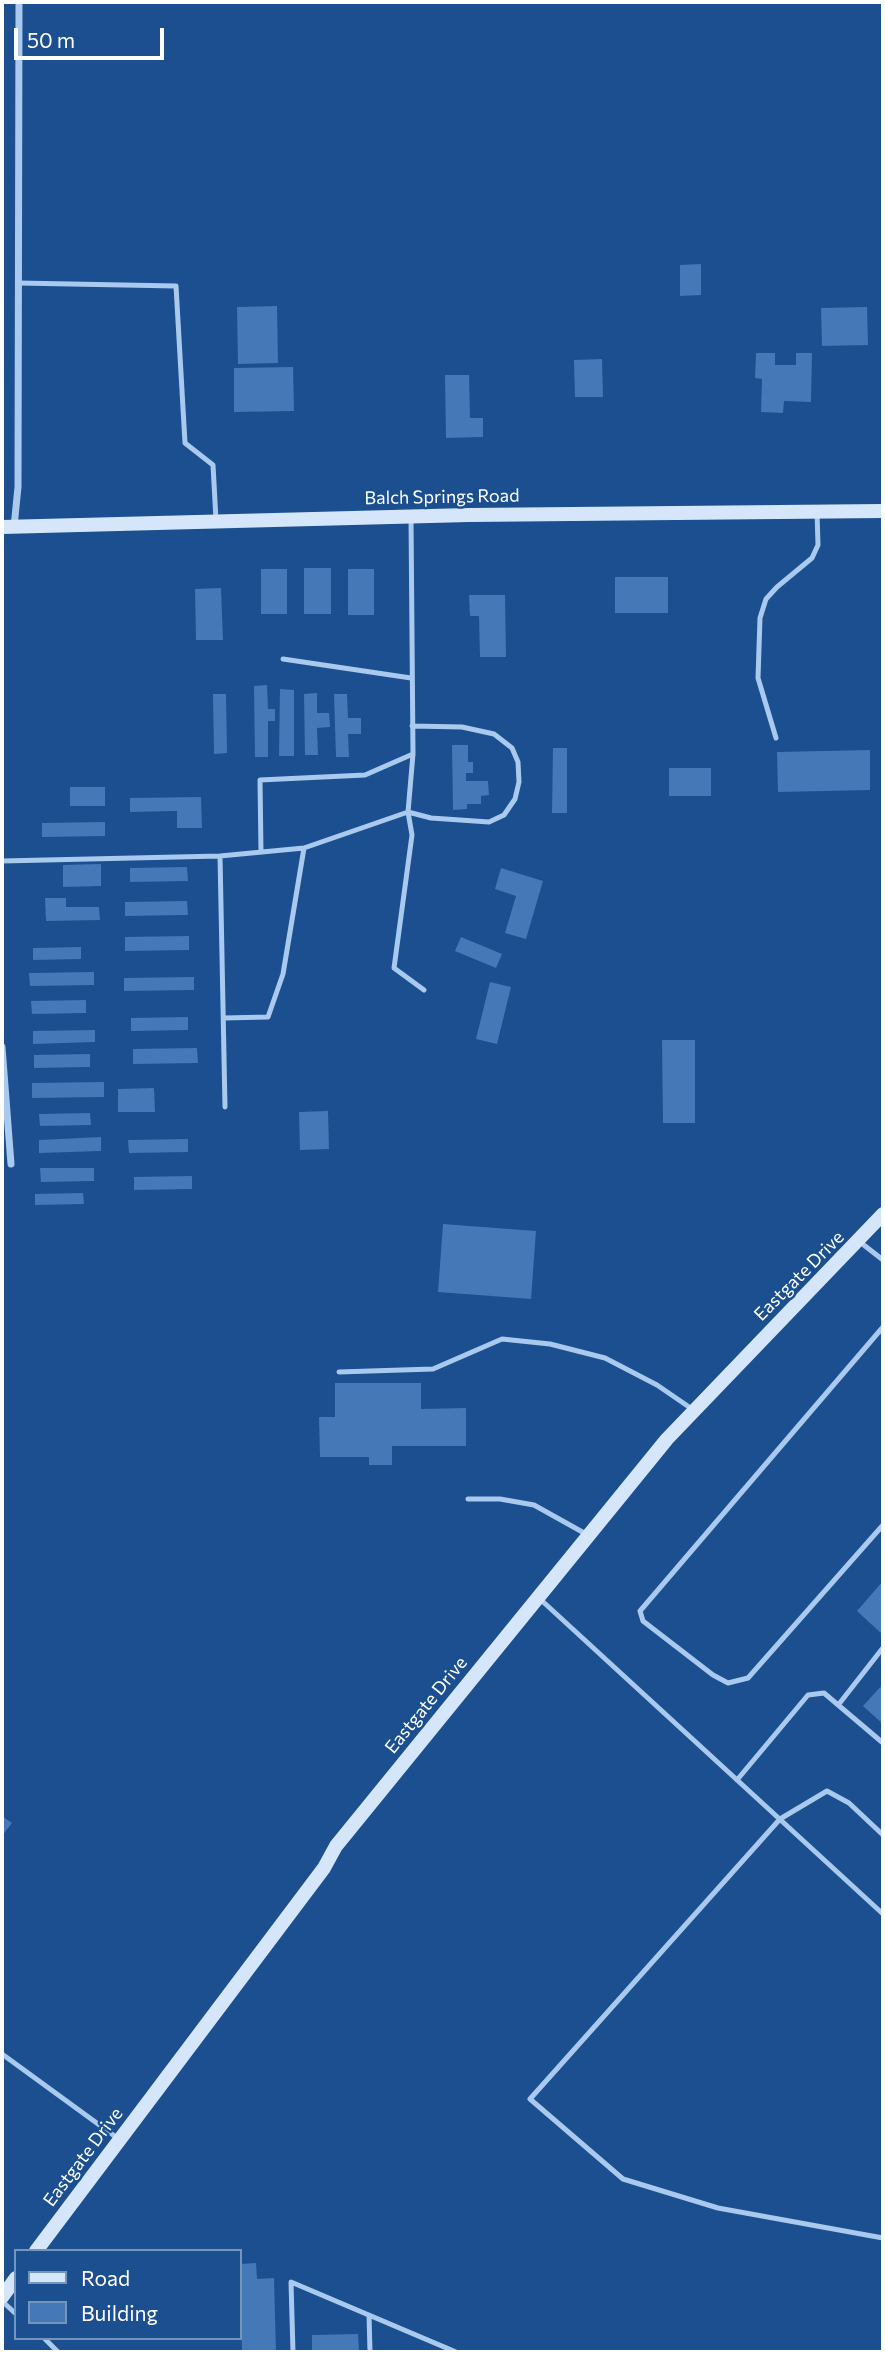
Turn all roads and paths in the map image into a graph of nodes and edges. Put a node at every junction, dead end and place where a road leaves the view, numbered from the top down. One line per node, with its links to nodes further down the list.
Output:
1 (19, 2): 2 (street)
2 (17, 283): 6 (lane); 7 (street)
3 (883, 511): 4 (street, Balch Springs Road)
4 (817, 512): 5 (street, Balch Springs Road); 11 (lane)
5 (411, 517): 6 (street, Balch Springs Road); 9 (lane)
6 (216, 523): 7 (street, Balch Springs Road)
7 (8, 527)
8 (283, 659): 9 (lane)
9 (411, 678): 10 (lane)
10 (412, 726): 12 (lane); 13 (lane)
11 (776, 738)
12 (413, 754): 13 (lane); 15 (lane)
13 (408, 812): 14 (lane); 18 (lane)
14 (304, 848): 15 (lane); 19 (lane)
15 (261, 852): 16 (lane)
16 (220, 856): 17 (lane); 19 (lane)
17 (2, 861)
18 (424, 990)
19 (224, 1018): 21 (lane)
20 (2, 1047): 22 (street)
21 (225, 1107)
22 (11, 1164)
23 (883, 1214): 24 (street, Eastgate Drive)
24 (860, 1242): 25 (lane); 28 (street, Eastgate Drive)
25 (883, 1260)
26 (883, 1327): 30 (lane)
27 (339, 1372): 28 (lane)
28 (695, 1411): 31 (street, Eastgate Drive)
29 (468, 1499): 31 (lane)
30 (883, 1525)
31 (589, 1536): 32 (street, Eastgate Drive)
32 (538, 1598): 36 (lane); 41 (street, Eastgate Drive)
33 (882, 1649): 34 (lane)
34 (839, 1704): 35 (lane); 36 (lane)
35 (883, 1743)
36 (737, 1780): 37 (lane)
37 (780, 1819): 38 (lane); 39 (lane); 42 (lane)
38 (883, 1835)
39 (883, 1914)
40 (2, 2054): 41 (lane)
41 (120, 2140): 43 (street, Eastgate Drive)
42 (883, 2238)
43 (38, 2249)
44 (6, 2289): 45 (lane)
45 (14, 2309)
46 (369, 2315): 47 (lane); 48 (lane); 49 (lane)
47 (437, 2344): 50 (lane); 51 (lane)
48 (293, 2352)
49 (370, 2352)
50 (437, 2352)
51 (456, 2352)

